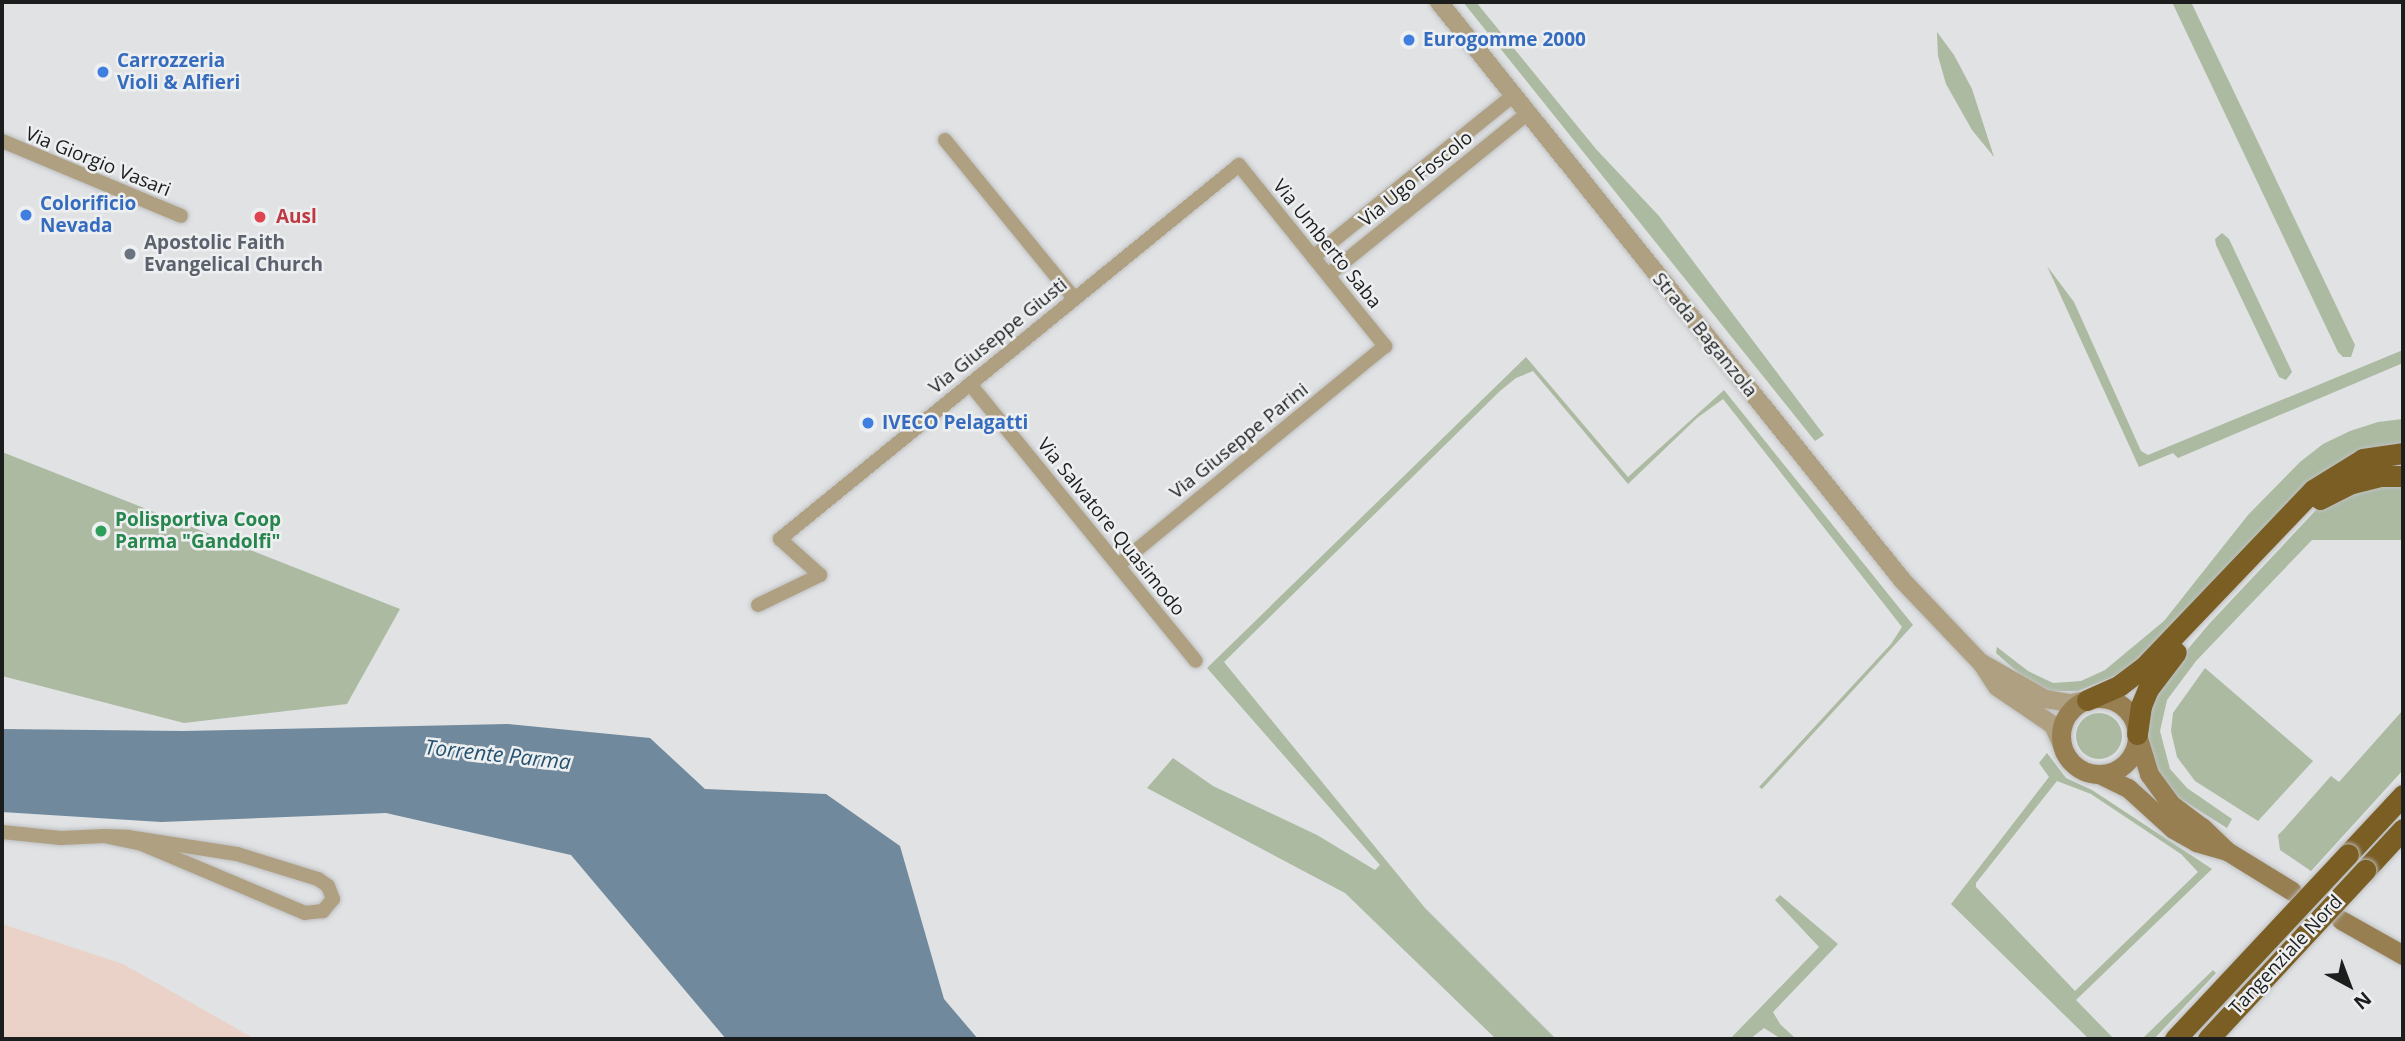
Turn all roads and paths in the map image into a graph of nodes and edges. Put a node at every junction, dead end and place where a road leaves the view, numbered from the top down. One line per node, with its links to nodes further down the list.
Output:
1 (1439, 2): 2 (street, Strada Baganzola)
2 (1514, 95): 3 (street, Strada Baganzola); 8 (street, Via Ugo Foscolo)
3 (1528, 113): 9 (street, Via Ugo Foscolo); 18 (street, Strada Baganzola)
4 (945, 140): 10 (street)
5 (2, 141): 7 (street, Via Giorgio Vasari)
6 (1239, 165): 8 (street, Via Umberto Saba); 10 (street, Via Giuseppe Giusti)
7 (181, 216)
8 (1313, 257): 9 (street, Via Umberto Saba)
9 (1328, 275): 11 (street, Via Umberto Saba)
10 (1074, 298): 12 (street, Via Giuseppe Giusti)
11 (1385, 346): 15 (street, Via Giuseppe Parini)
12 (970, 384): 15 (street, Via Salvatore Quasimodo); 16 (street, Via Giuseppe Giusti)
13 (2403, 453): 19 (highway)
14 (2403, 476): 20 (highway)
15 (1118, 565): 17 (street, Via Salvatore Quasimodo)
16 (758, 605)
17 (1196, 661)
18 (1979, 661): 19 (street, Strada Baganzola); 21 (street, Strada Baganzola)
19 (2087, 700): 20 (main road, Strada Baganzola); 21 (main road)
20 (2137, 734): 22 (main road); 30 (main road, Strada Baganzola)
21 (2062, 745): 22 (main road, Strada Baganzola)
22 (2099, 774): 30 (main road, Strada Baganzola)
23 (2403, 780): 25 (highway)
24 (2403, 795): 25 (highway)
25 (2381, 819): 35 (highway, bridge)
26 (2403, 829): 31 (highway)
27 (2, 832): 28 (street)
28 (105, 836): 28 (street)
29 (2403, 838): 31 (highway)
30 (2227, 852): 32 (main road, Strada Baganzola)
31 (2372, 863): 36 (highway, Tangenziale Nord, bridge)
32 (2292, 891)
33 (2341, 920): 34 (main road)
34 (2403, 955)
35 (2175, 1039)
36 (2208, 1039)

